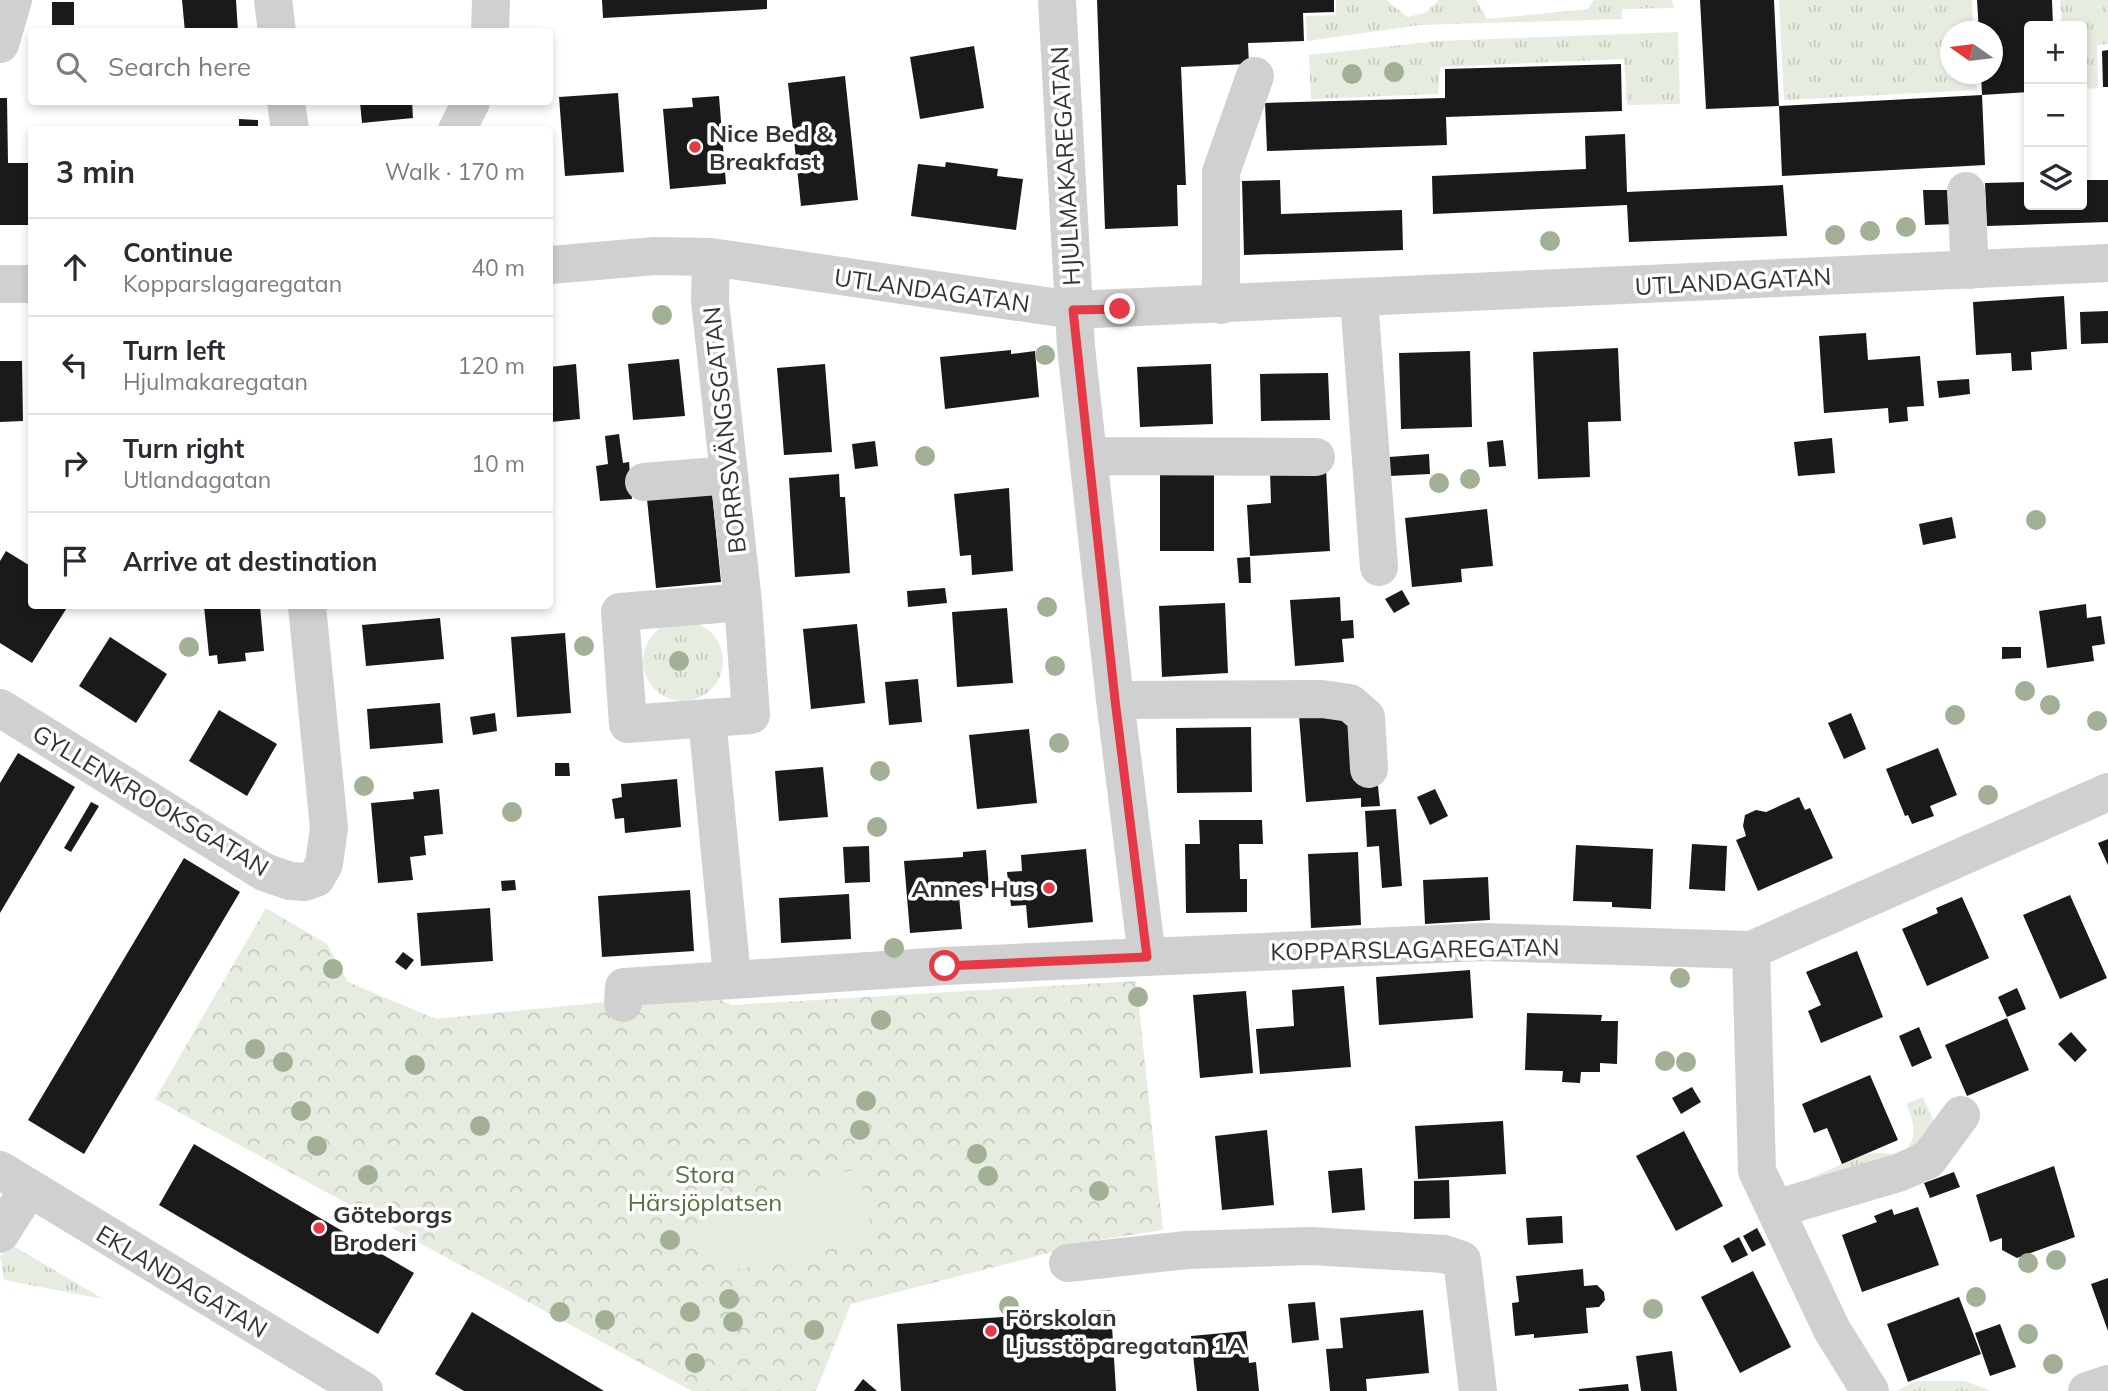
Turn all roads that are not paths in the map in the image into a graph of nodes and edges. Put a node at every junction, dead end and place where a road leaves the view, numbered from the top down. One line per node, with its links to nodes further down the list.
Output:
1 (13, 0): 7 (street)
2 (273, 0): 5 (street)
3 (491, 0): 6 (street)
4 (1057, 0): 22 (street, HJULMAKAREGATAN)
5 (277, 28)
6 (490, 28)
7 (0, 44)
8 (1255, 76): 21 (street)
9 (286, 105): 11 (street)
10 (470, 105): 12 (street)
11 (289, 126)
12 (459, 126)
13 (1966, 191): 17 (street)
14 (711, 257): 16 (street, UTLANDAGATAN); 22 (street, UTLANDAGATAN); 25 (street, BORRSVÄNGSGATAN)
15 (2108, 263): 17 (street, UTLANDAGATAN)
16 (553, 265)
17 (1970, 270): 20 (street, UTLANDAGATAN)
18 (0, 284): 19 (street)
19 (28, 284)
20 (1359, 299): 21 (street, UTLANDAGATAN); 27 (street)
21 (1222, 305): 22 (street, UTLANDAGATAN)
22 (1073, 310): 23 (street, HJULMAKAREGATAN)
23 (1090, 456): 24 (street); 30 (street, HJULMAKAREGATAN)
24 (1316, 457)
25 (729, 475): 26 (street); 28 (street, BORRSVÄNGSGATAN)
26 (644, 482)
27 (1379, 567)
28 (743, 603): 32 (street, BORRSVÄNGSGATAN); 32 (street, BORRSVÄNGSGATAN)
29 (307, 609): 31 (street, GYLLENKROOKSGATAN)
30 (1115, 700): 33 (street); 36 (street, HJULMAKAREGATAN)
31 (0, 708)
32 (707, 718): 37 (street)
33 (1369, 769)
34 (2108, 792): 35 (street, KOPPARSLAGAREGATAN)
35 (1751, 950): 36 (street, KOPPARSLAGAREGATAN); 41 (street)
36 (1147, 957): 37 (street, KOPPARSLAGAREGATAN)
37 (732, 977): 38 (street, KOPPARSLAGAREGATAN)
38 (623, 1003)
39 (1961, 1115): 41 (street)
40 (14, 1179): 42 (street); 45 (street, EKLANDAGATAN)
41 (1775, 1209): 47 (street)
42 (0, 1234)
43 (1068, 1264): 46 (street)
44 (2108, 1384): 48 (street)
45 (364, 1391)
46 (1478, 1391)
47 (1870, 1391)
48 (2087, 1391)

